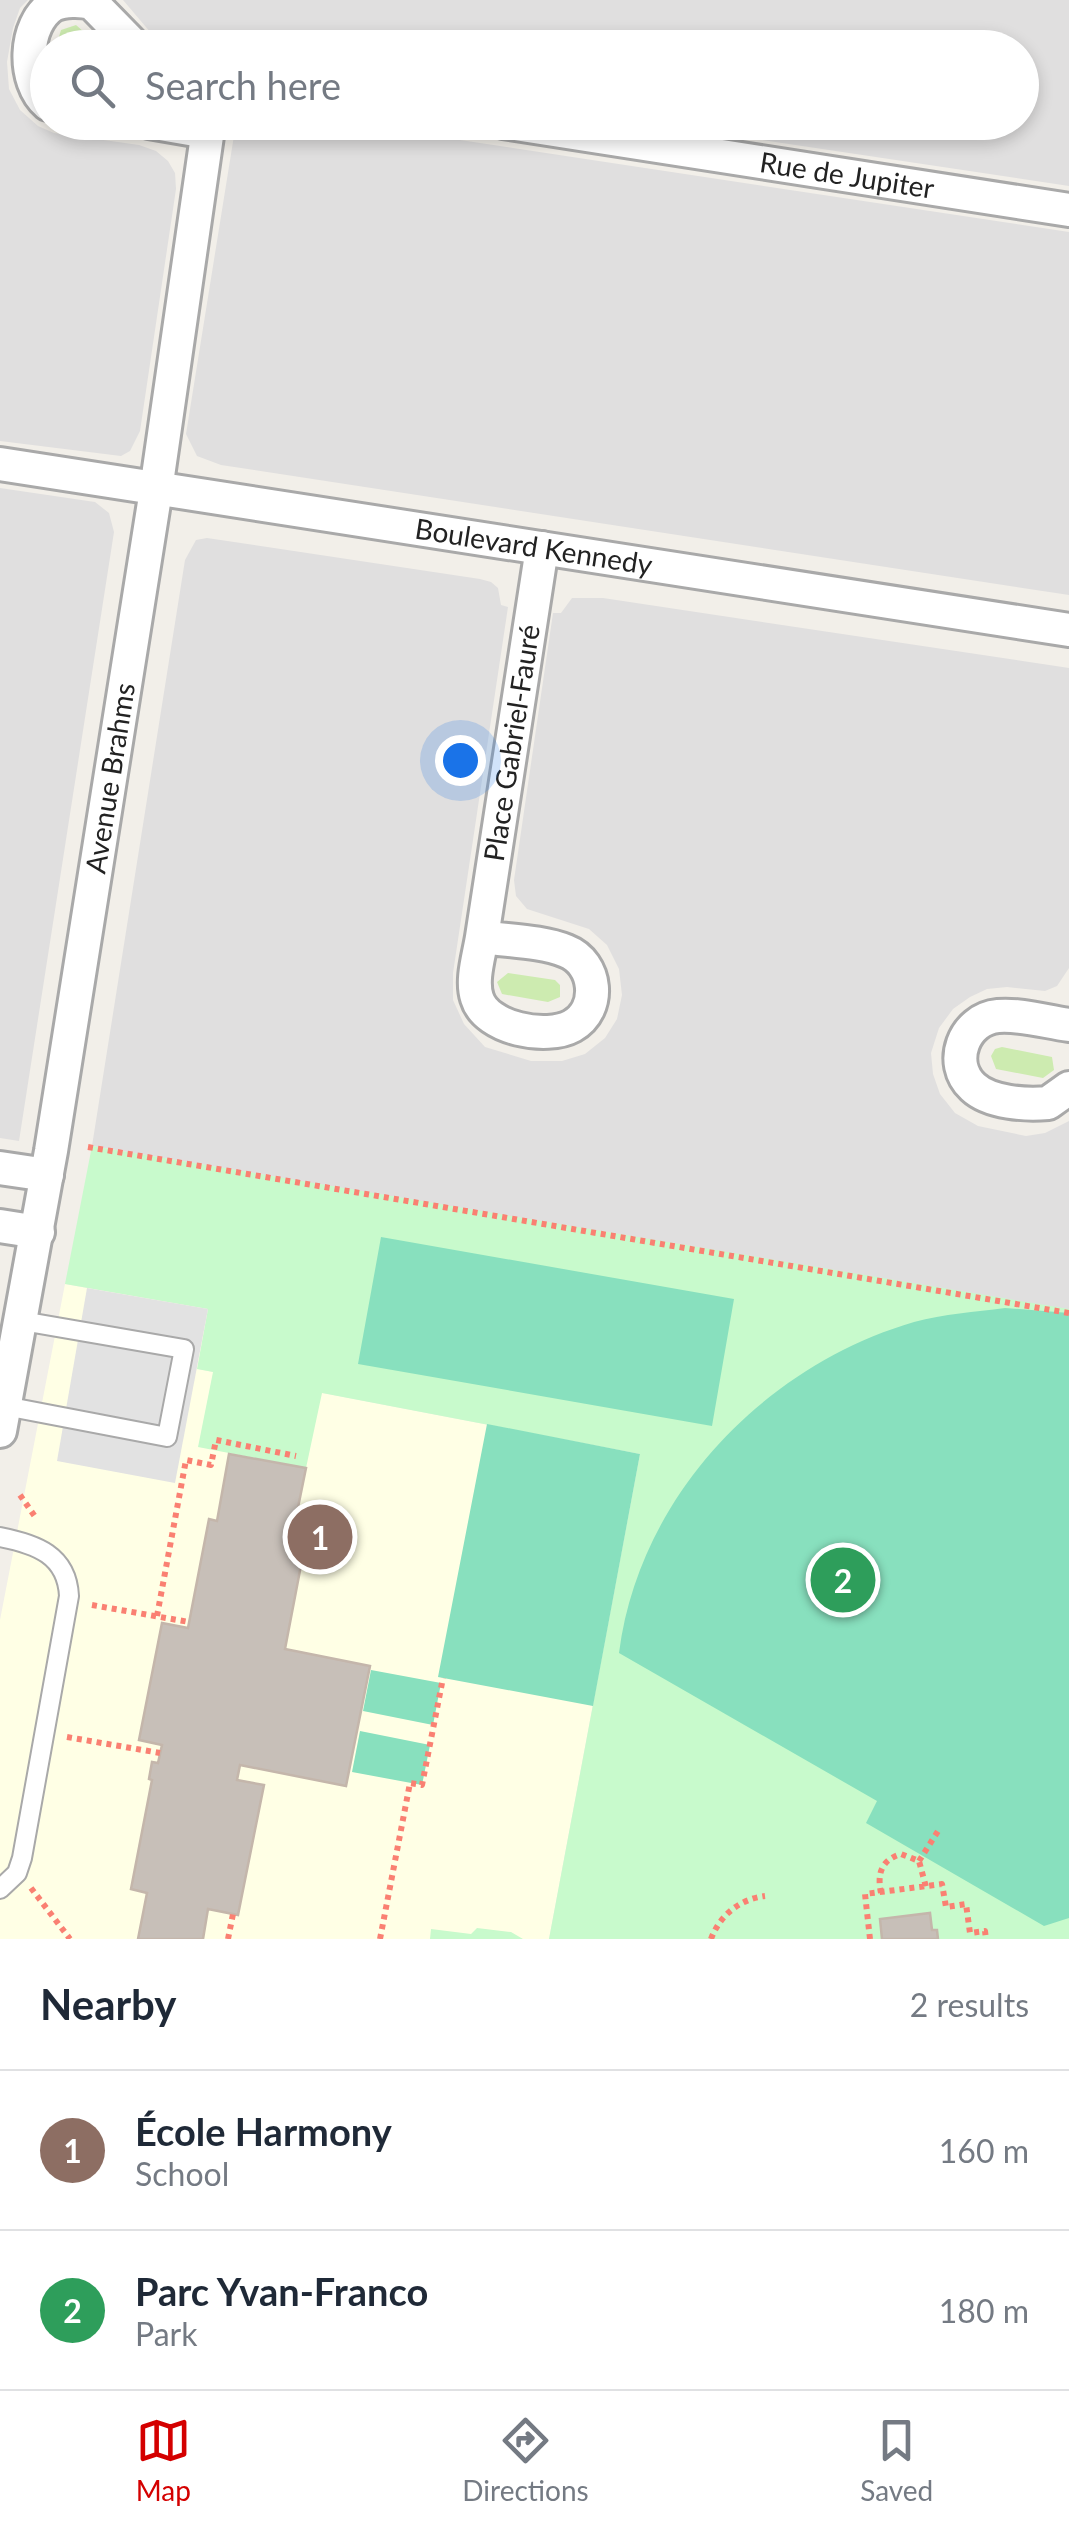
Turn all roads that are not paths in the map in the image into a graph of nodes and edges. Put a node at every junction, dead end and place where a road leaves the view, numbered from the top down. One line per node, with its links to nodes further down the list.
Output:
1 (35, 30): 2 (street)
2 (119, 30)
3 (206, 140): 7 (street, Avenue Brahms)
4 (619, 140): 5 (street, Rue de Jupiter)
5 (1069, 210)
6 (0, 464): 7 (street, Boulevard Kennedy)
7 (156, 490): 8 (street, Boulevard Kennedy); 14 (street, Avenue Brahms)
8 (542, 548): 9 (street, Boulevard Kennedy); 10 (street, Place Gabriel-Fauré)
9 (1069, 630)
10 (482, 937)
11 (1069, 1025): 12 (street)
12 (1069, 1088)
13 (0, 1168): 14 (street)
14 (47, 1175): 16 (street, Avenue Brahms)
15 (0, 1226): 16 (street)
16 (38, 1232): 17 (street, Avenue Brahms)
17 (22, 1321): 18 (street, Avenue Brahms); 18 (lane)
18 (2, 1419)
19 (0, 1537): 20 (lane)
20 (0, 1888)

